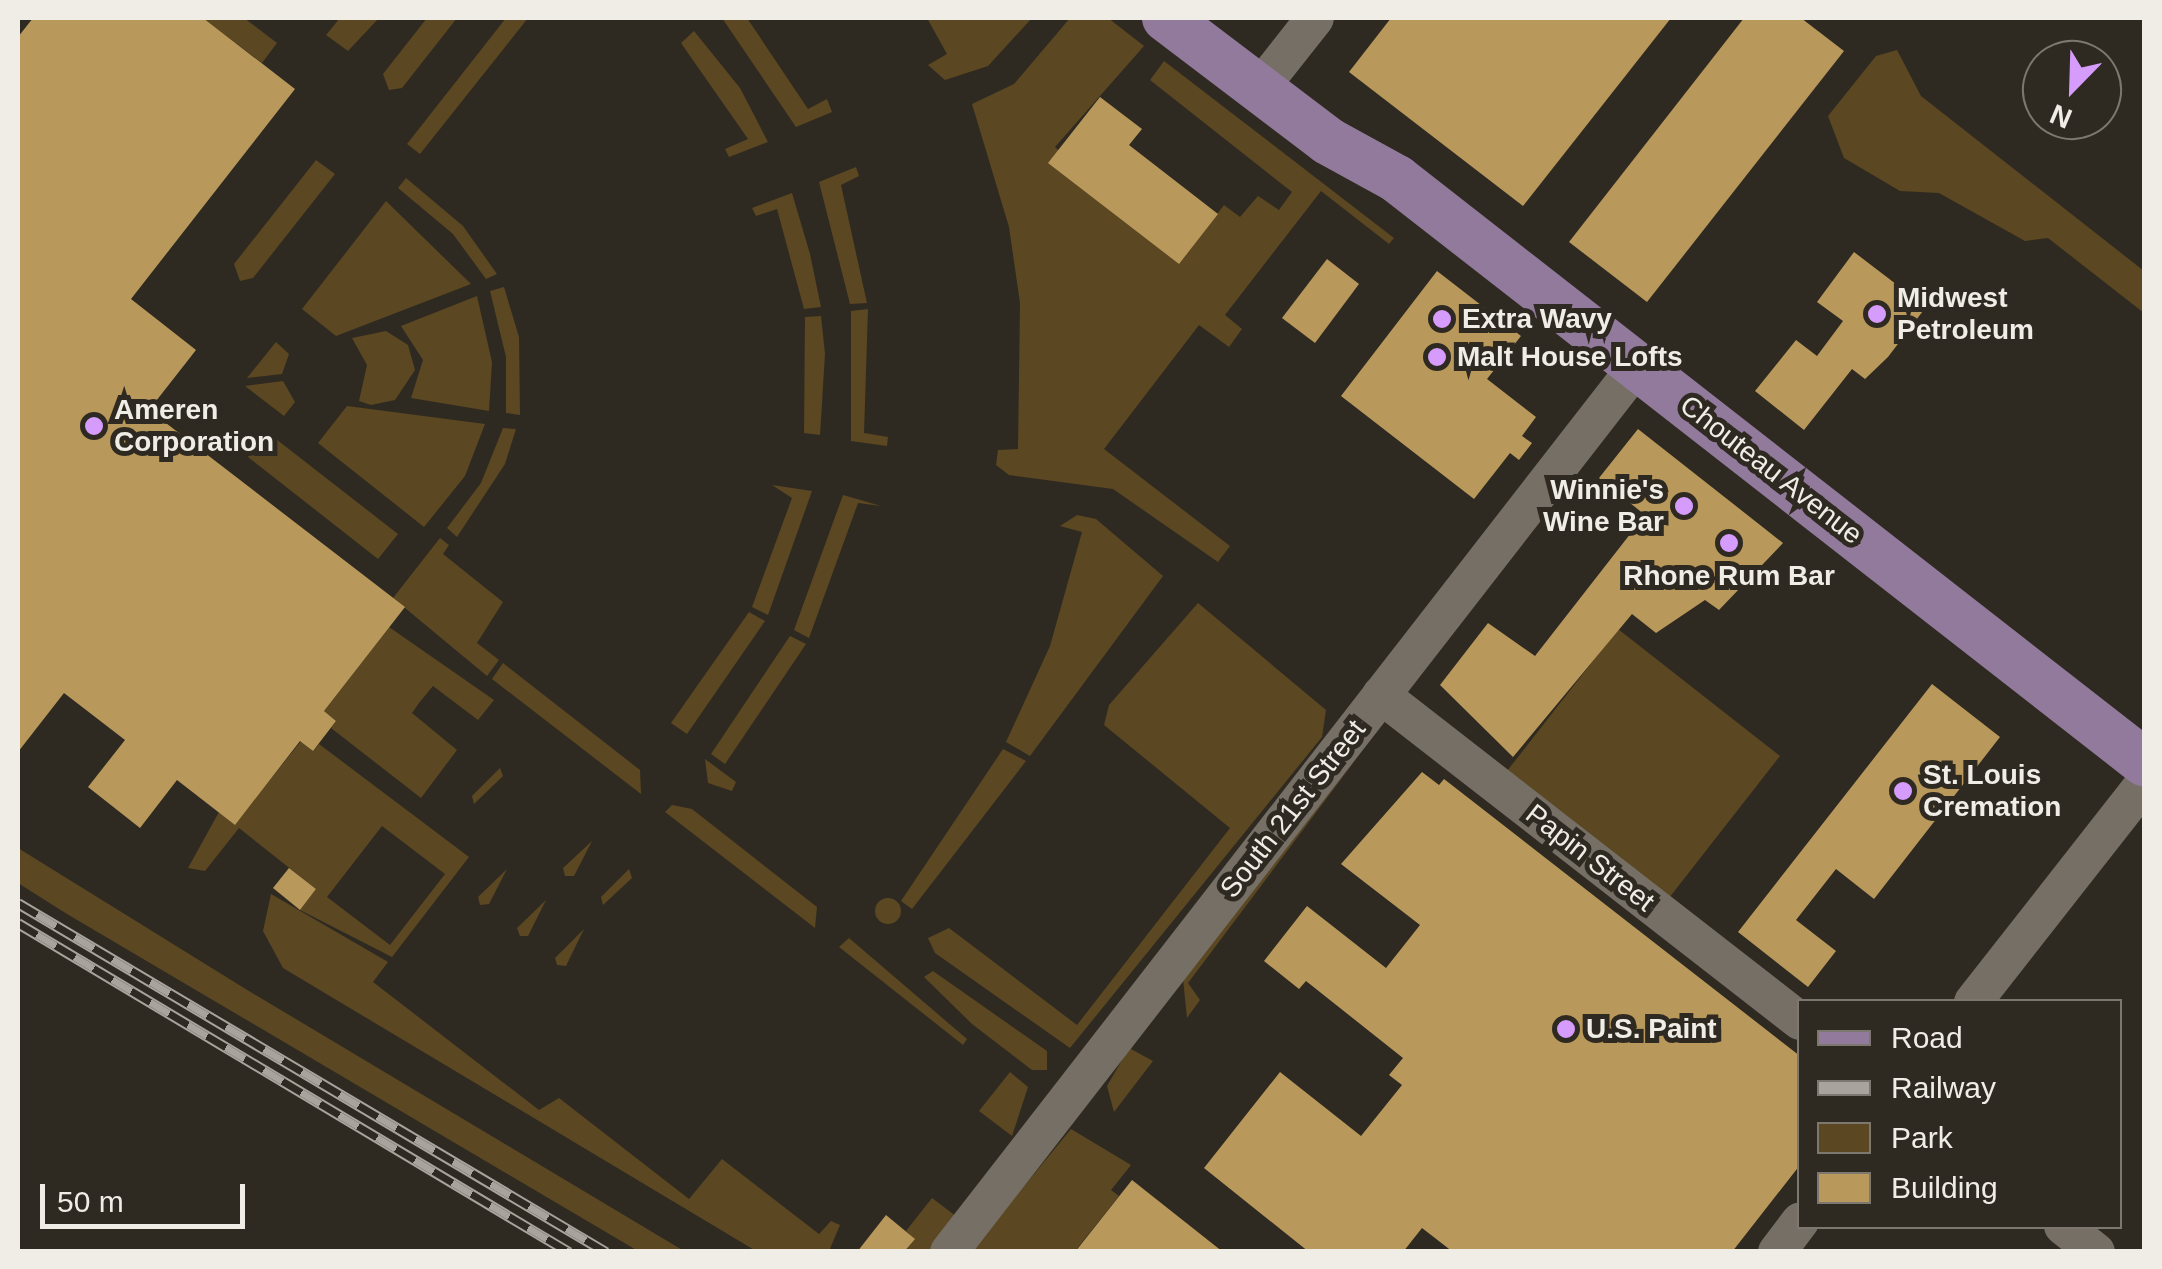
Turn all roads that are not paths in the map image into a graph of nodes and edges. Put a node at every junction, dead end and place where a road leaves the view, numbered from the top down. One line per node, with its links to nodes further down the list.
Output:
1 (1166, 18): 4 (main road, Chouteau Avenue)
2 (1214, 18): 4 (main road, Chouteau Avenue)
3 (1314, 18): 4 (street)
4 (1268, 78): 5 (main road, Chouteau Avenue)
5 (1637, 366): 6 (street, South 21st Street); 7 (main road, Chouteau Avenue)
6 (1381, 695): 10 (street, Papin Street); 13 (street, South 21st Street)
7 (2144, 762)
8 (2144, 784): 9 (street)
9 (1975, 999)
10 (1797, 1019)
11 (1797, 1226): 14 (street)
12 (2067, 1229): 15 (street)
13 (949, 1252)
14 (1777, 1252)
15 (2096, 1252)

